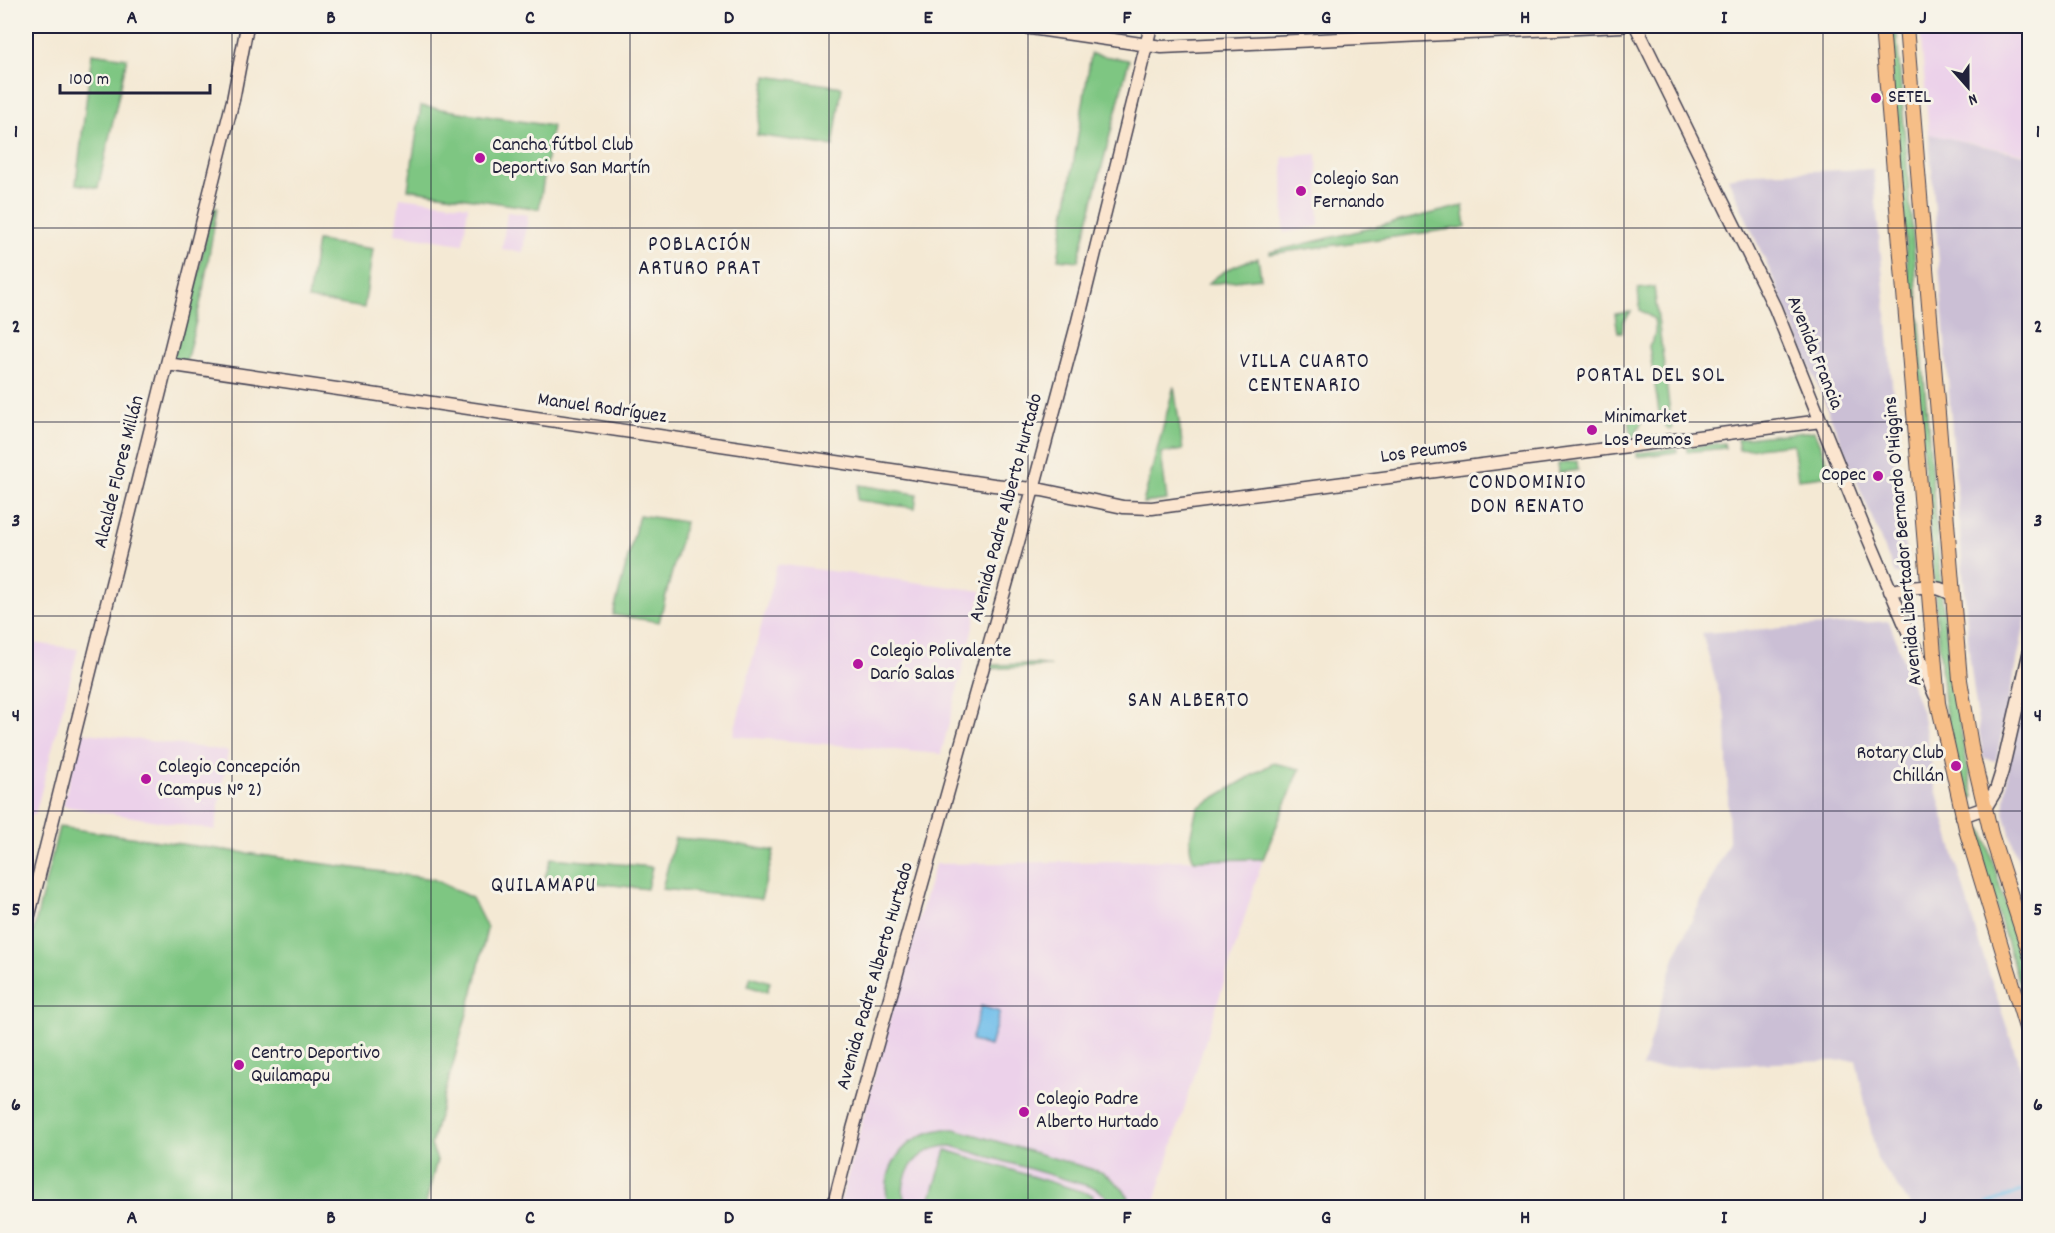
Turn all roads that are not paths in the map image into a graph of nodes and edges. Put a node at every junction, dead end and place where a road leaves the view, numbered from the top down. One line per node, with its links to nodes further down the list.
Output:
1 (247, 26): 11 (street, Alcalde Flores Millán)
2 (1017, 26): 8 (street)
3 (1151, 26): 8 (street, Avenida Padre Alberto Hurtado)
4 (1622, 26): 8 (street)
5 (1636, 26): 12 (street, Avenida Francia)
6 (1882, 26): 9 (main road, Avenida Libertador Bernardo O'Higgins)
7 (1906, 26): 10 (main road)
8 (1146, 45): 13 (street, Avenida Padre Alberto Hurtado)
9 (1905, 313): 10 (main road); 14 (main road, Avenida Libertador Bernardo O'Higgins)
10 (1929, 314): 16 (main road)
11 (167, 364): 13 (street, Manuel Rodríguez); 21 (street, Alcalde Flores Millán)
12 (1821, 421): 13 (street, Los Peumos); 15 (street, Avenida Francia)
13 (1033, 489): 25 (street, Avenida Padre Alberto Hurtado)
14 (1927, 586): 15 (street); 16 (street); 18 (main road, Avenida Libertador Bernardo O'Higgins)
15 (1890, 591): 18 (street, Avenida Francia)
16 (1951, 594): 19 (main road)
17 (2030, 650): 19 (street)
18 (1938, 703): 20 (main road, Avenida Libertador Bernardo O'Higgins)
19 (1985, 808): 20 (street); 22 (main road)
20 (1962, 816): 23 (main road, Avenida Libertador Bernardo O'Higgins)
21 (26, 927)
22 (2030, 955)
23 (2027, 1025): 24 (main road, Avenida Libertador Bernardo O'Higgins)
24 (2030, 1041)
25 (833, 1208)

